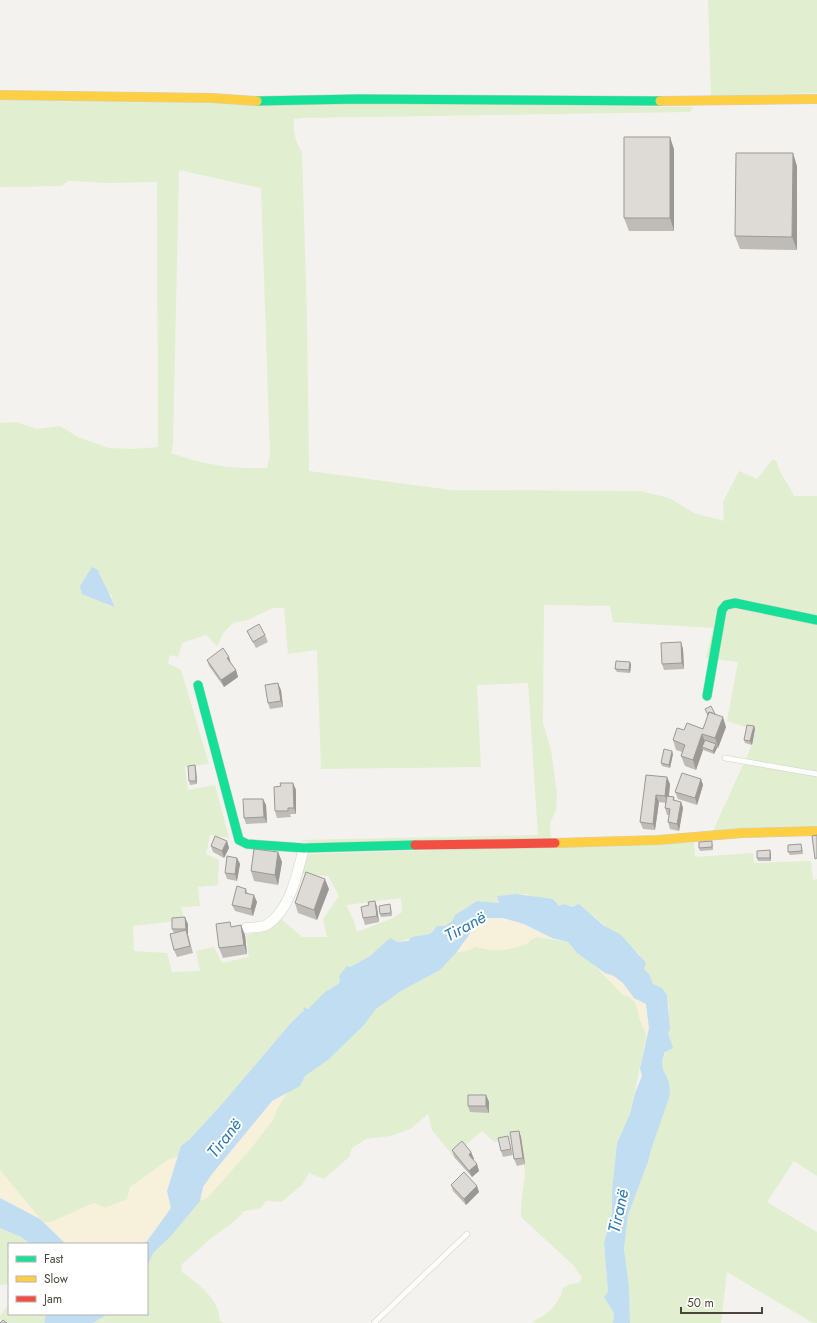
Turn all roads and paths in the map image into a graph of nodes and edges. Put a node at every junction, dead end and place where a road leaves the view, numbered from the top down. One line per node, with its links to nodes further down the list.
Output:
1 (0, 95): 2 (street)
2 (817, 99)
3 (817, 620): 5 (street)
4 (198, 685): 9 (street)
5 (707, 696)
6 (726, 758): 7 (lane)
7 (817, 774)
8 (817, 831): 9 (street)
9 (304, 848): 10 (street)
10 (246, 928)
11 (468, 1234): 12 (lane)
12 (374, 1323)

